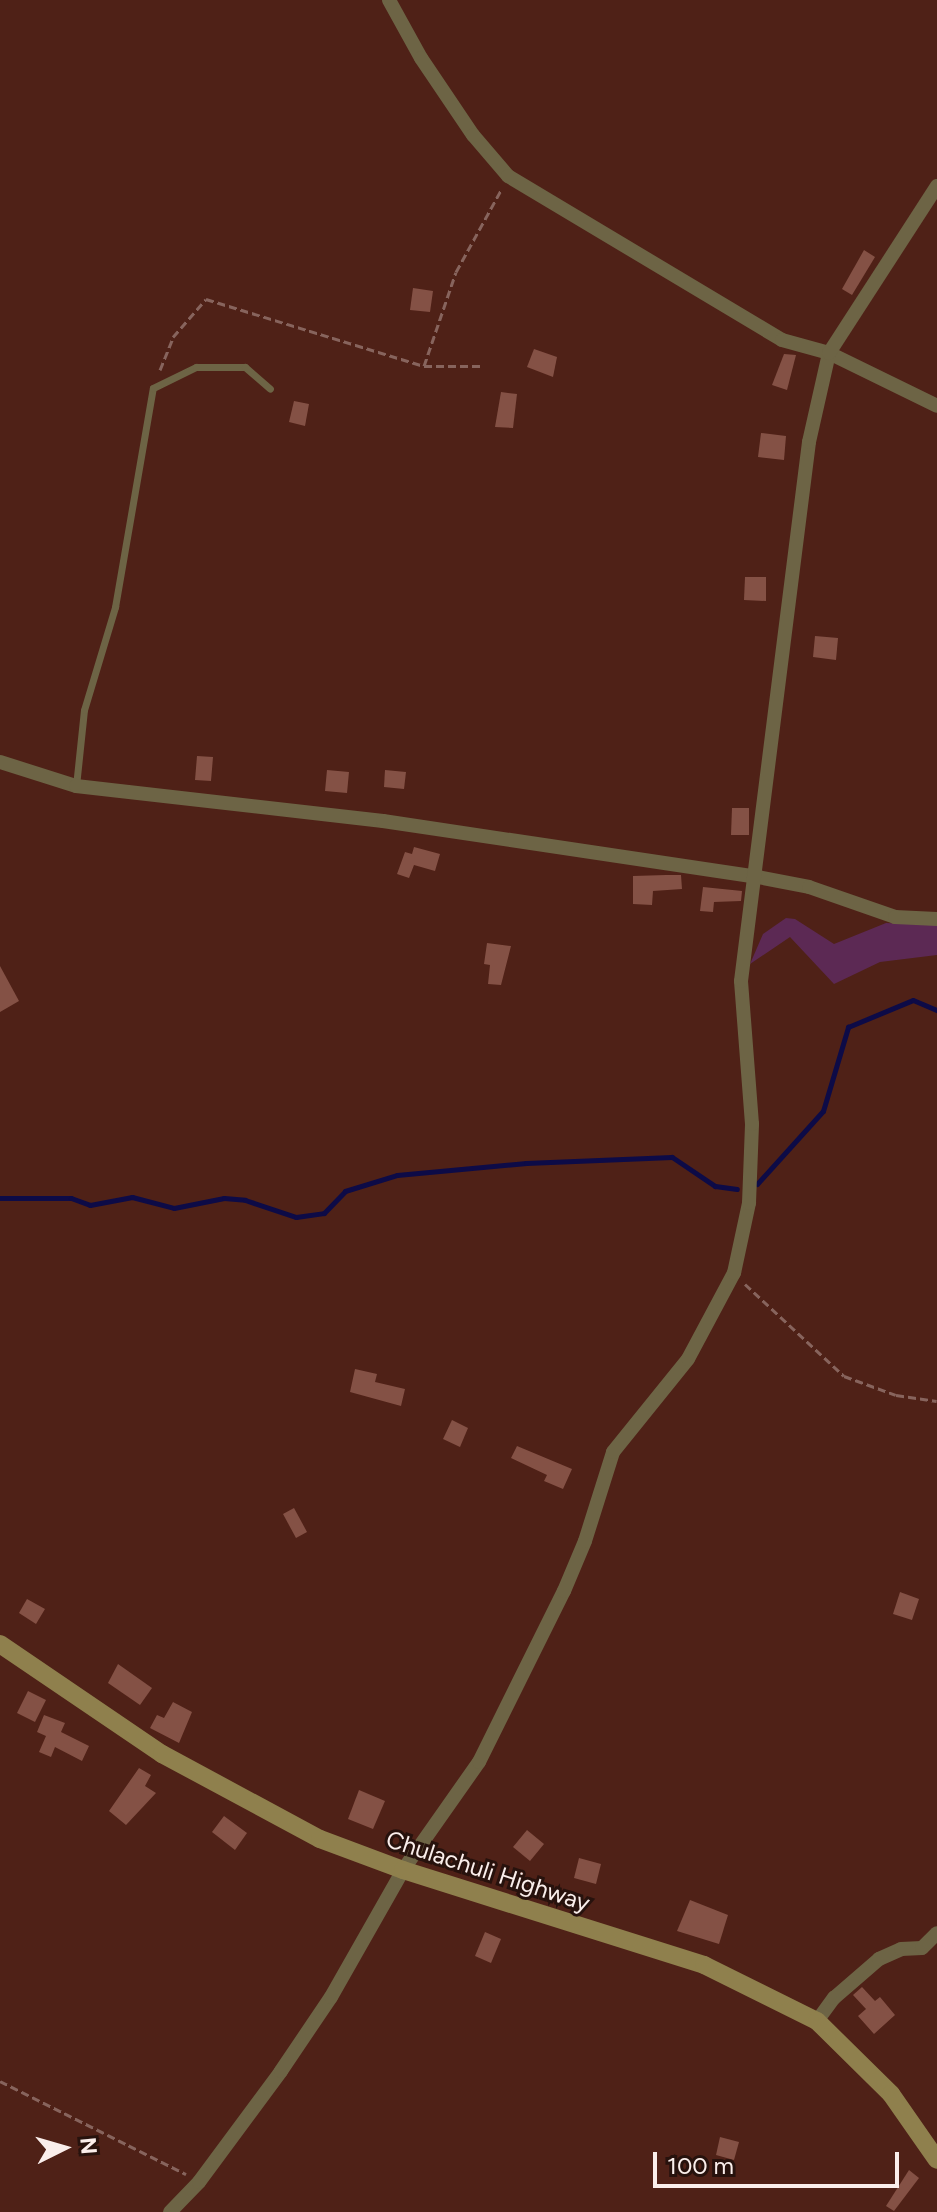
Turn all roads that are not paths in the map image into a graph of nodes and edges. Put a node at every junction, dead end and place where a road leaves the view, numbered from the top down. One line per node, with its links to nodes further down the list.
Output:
1 (389, 0): 3 (street)
2 (937, 186): 3 (street)
3 (829, 353): 5 (street); 8 (street)
4 (270, 389): 7 (lane)
5 (937, 406)
6 (0, 762): 7 (street)
7 (76, 786): 8 (street)
8 (753, 876): 9 (street); 11 (street)
9 (937, 919)
10 (0, 1644): 11 (street, Chulachuli Highway)
11 (403, 1870): 13 (street, Chulachuli Highway); 15 (street)
12 (937, 1933): 13 (street)
13 (817, 2021): 14 (street, Chulachuli Highway)
14 (937, 2160)
15 (170, 2212)

